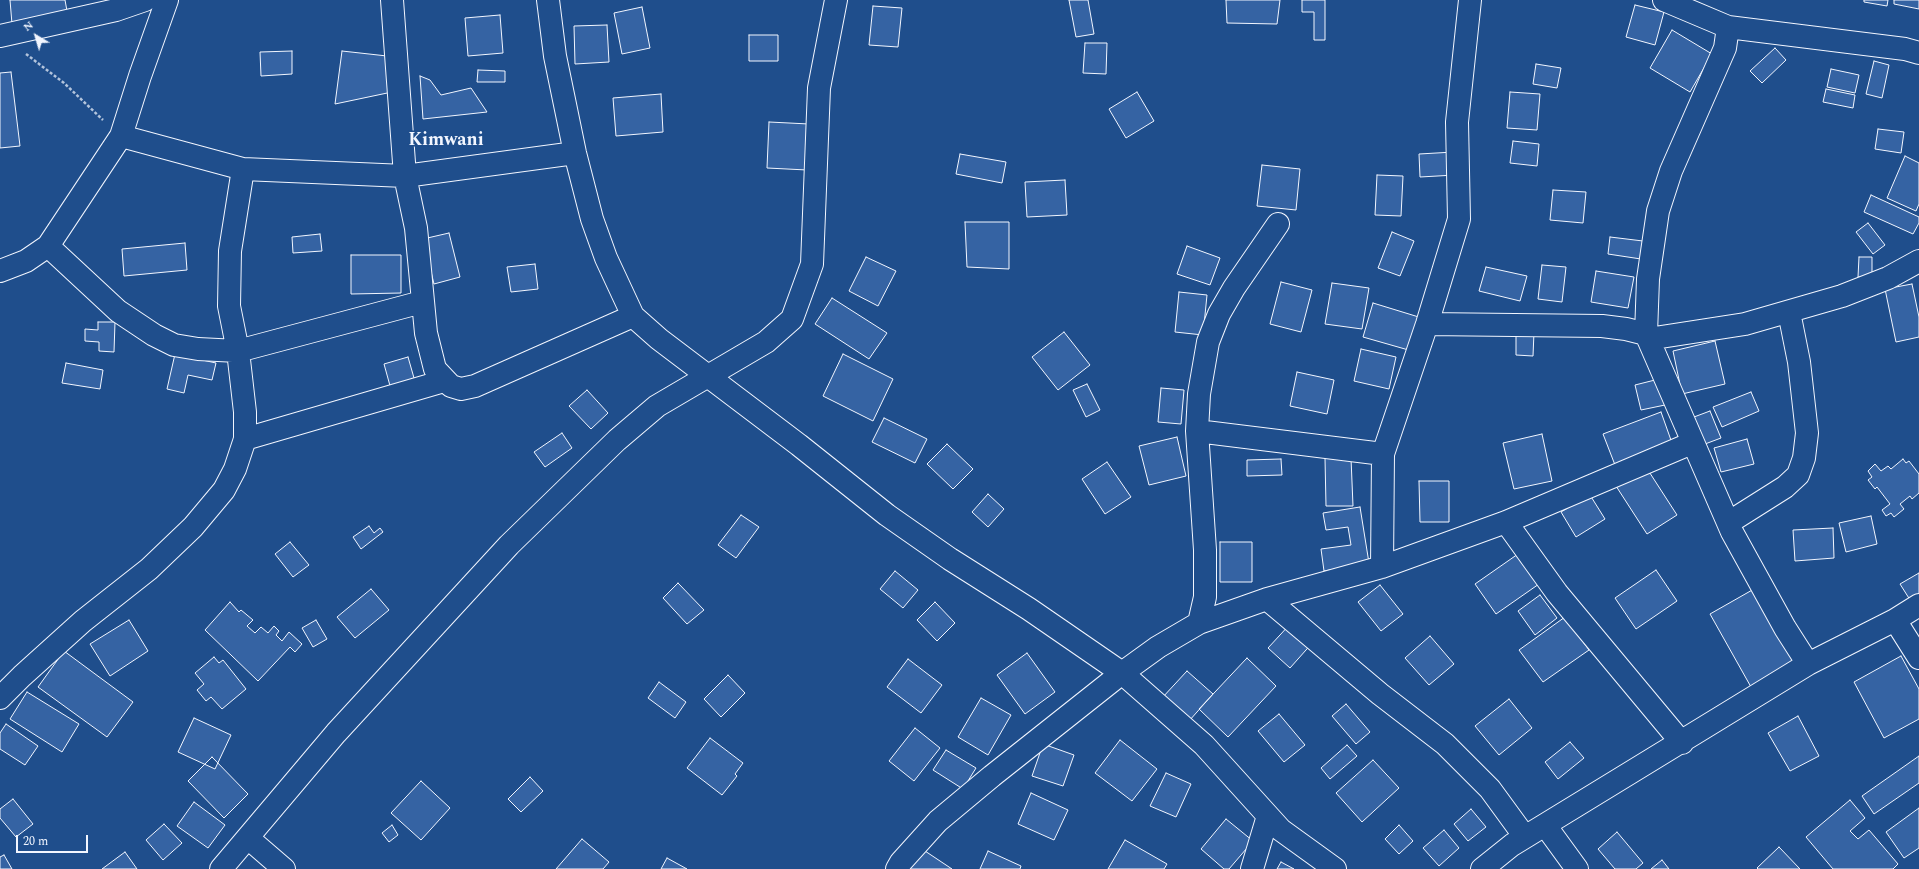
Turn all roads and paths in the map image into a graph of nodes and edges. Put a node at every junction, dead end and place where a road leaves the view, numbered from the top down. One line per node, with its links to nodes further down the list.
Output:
1 (145, 0): 9 (street)
2 (167, 0): 11 (street)
3 (392, 0): 14 (street)
4 (548, 0): 12 (street)
5 (836, 0): 25 (street)
6 (1470, 0): 22 (street)
7 (1664, 0): 8 (street)
8 (1728, 27): 10 (street); 23 (street)
9 (1, 36): 11 (path)
10 (1919, 53)
11 (121, 136): 13 (street); 16 (street)
12 (575, 153): 14 (street); 21 (street)
13 (243, 170): 14 (street); 24 (street)
14 (405, 176): 19 (street)
15 (1278, 224): 27 (street)
16 (48, 246): 18 (street); 24 (street)
17 (1919, 262): 20 (street)
18 (0, 271)
19 (422, 302): 24 (street); 26 (street)
20 (1789, 312): 23 (street); 32 (street)
21 (633, 316): 25 (street); 26 (street)
22 (1427, 324): 23 (street); 30 (street)
23 (1647, 337): 29 (street)
24 (238, 351): 28 (street)
25 (708, 376): 40 (street); 46 (street)
26 (444, 381): 28 (street)
27 (1197, 431): 30 (street); 37 (street)
28 (245, 439): 41 (street)
29 (1692, 443): 31 (street); 32 (street)
30 (1383, 454): 33 (street)
31 (1506, 522): 33 (street); 42 (street)
32 (1728, 523): 39 (street)
33 (1382, 567): 34 (street)
34 (1266, 599): 37 (street); 45 (street)
35 (1919, 605): 36 (street)
36 (1895, 620): 38 (street); 39 (street)
37 (1199, 623): 40 (street)
38 (1919, 658)
39 (1808, 664): 42 (street)
40 (1122, 673): 43 (street); 49 (street)
41 (0, 698)
42 (1682, 743): 44 (street)
43 (1268, 816): 50 (street); 51 (street)
44 (1545, 825): 45 (street); 53 (street)
45 (1525, 837): 52 (street)
46 (248, 838): 47 (street); 48 (street)
47 (221, 869)
48 (284, 869)
49 (897, 869)
50 (1252, 869)
51 (1335, 869)
52 (1482, 869)
53 (1577, 869)

